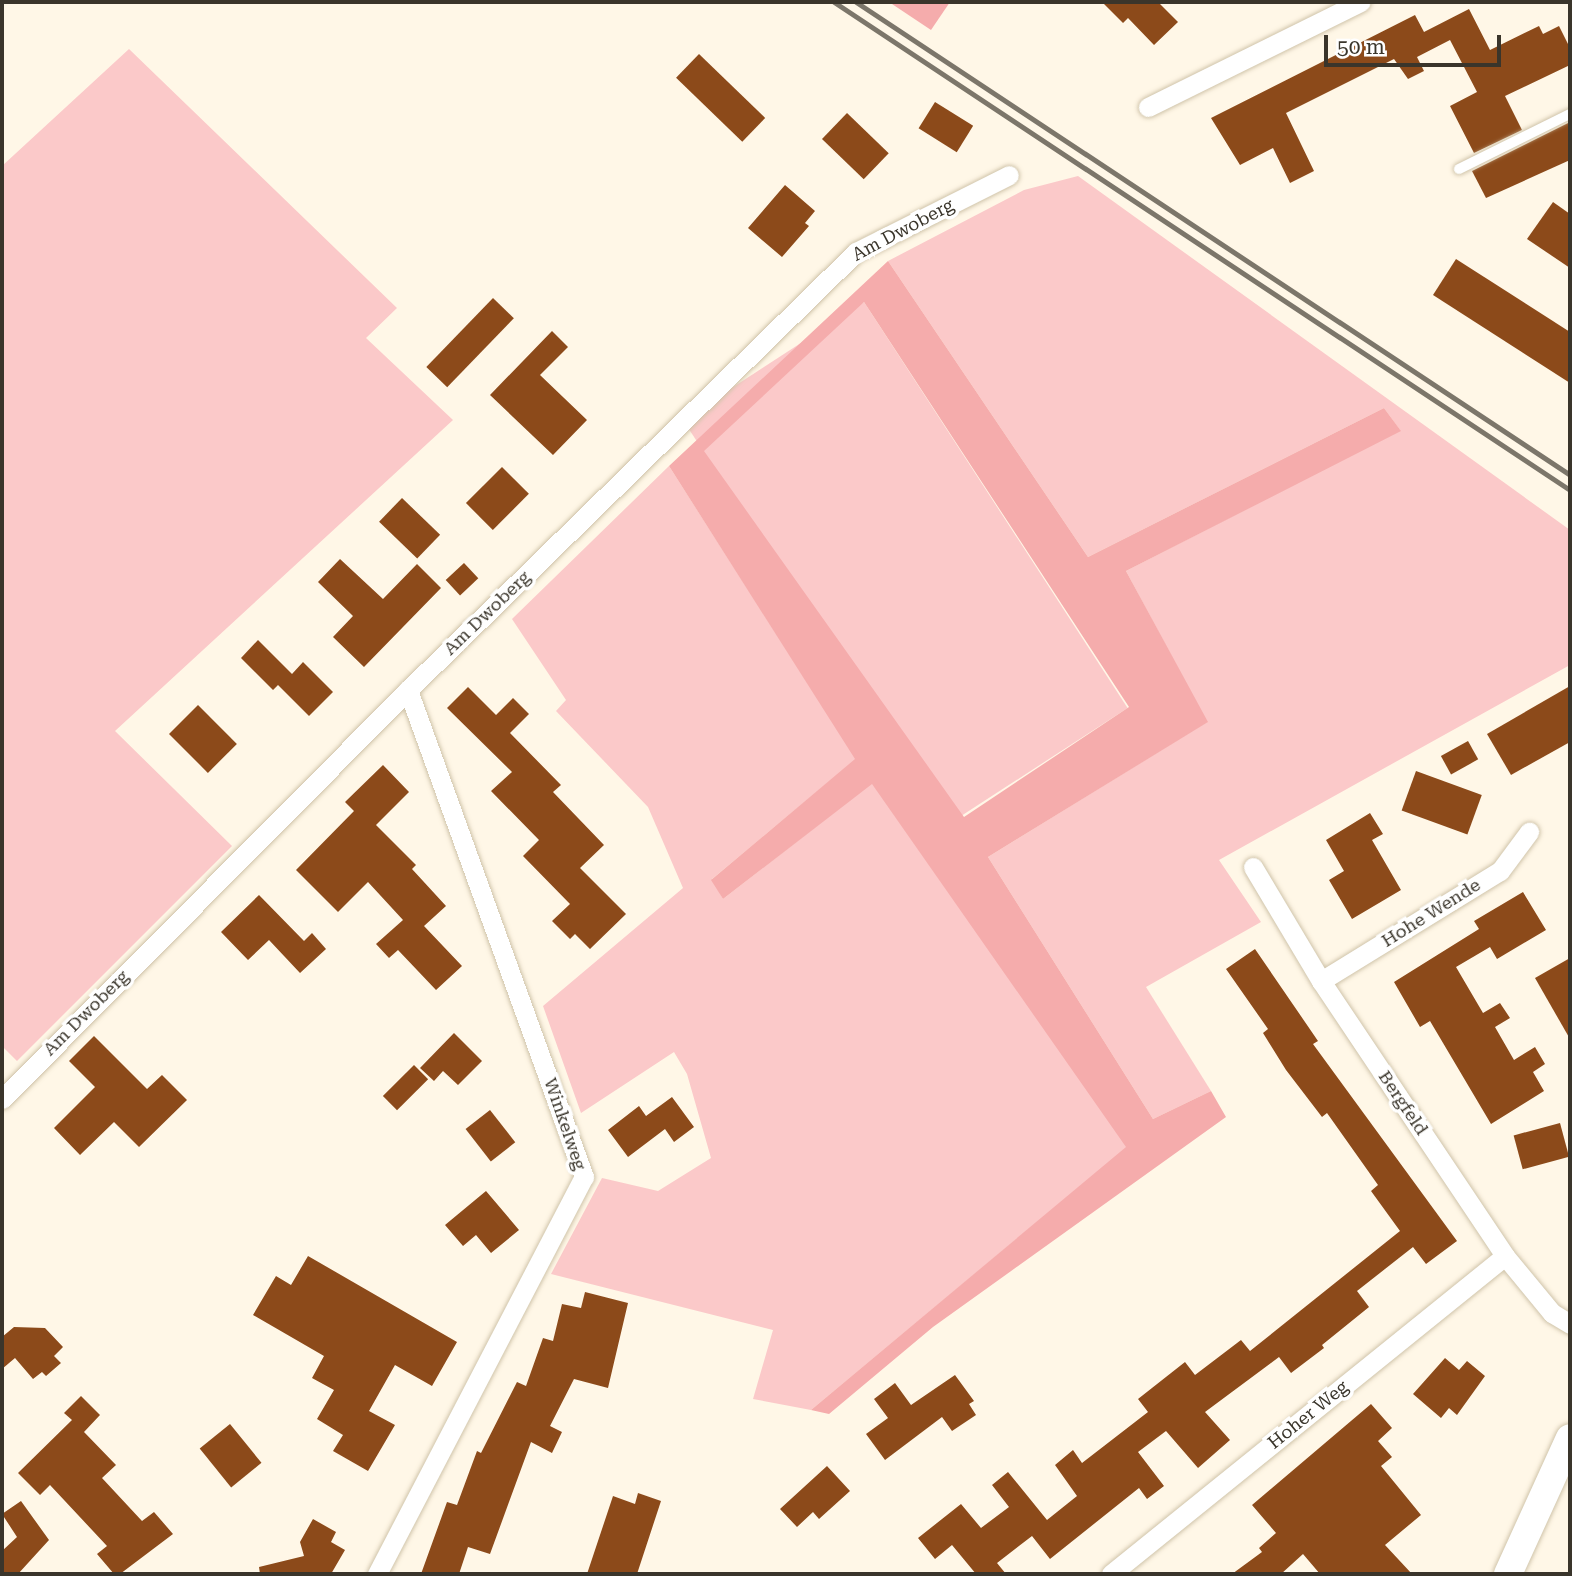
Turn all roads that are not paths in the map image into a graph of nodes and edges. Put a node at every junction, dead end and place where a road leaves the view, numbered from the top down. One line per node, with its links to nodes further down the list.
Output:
1 (1360, 2): 2 (street)
2 (1148, 107)
3 (1570, 114): 4 (lane)
4 (1459, 169)
5 (1009, 175): 6 (street, Am Dwoberg)
6 (408, 690): 10 (street, Am Dwoberg); 14 (street, Winkelweg)
7 (1529, 832): 9 (street, Hohe Wende)
8 (1253, 867): 9 (street, Bergfeld)
9 (1321, 981): 11 (street, Bergfeld)
10 (2, 1099)
11 (1505, 1256): 12 (street, Bergfeld); 15 (street, Hoher Weg)
12 (1570, 1324)
13 (1570, 1438): 16 (street)
14 (377, 1574)
15 (1111, 1574)
16 (1508, 1574)

